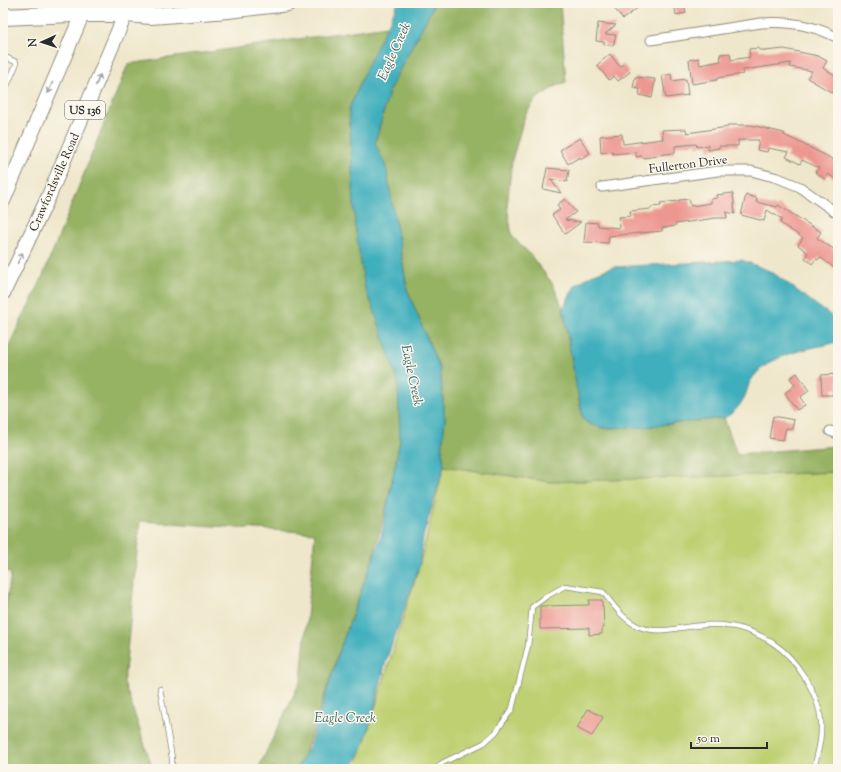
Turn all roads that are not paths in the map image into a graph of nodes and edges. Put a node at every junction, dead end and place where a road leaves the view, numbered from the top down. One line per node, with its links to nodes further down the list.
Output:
1 (288, 3): 3 (highway)
2 (85, 8): 3 (highway); 4 (highway); 10 (main road, one-way to 10)
3 (128, 8): 12 (main road, Crawfordsville Road / US 136, one-way to 3)
4 (3, 17)
5 (838, 38): 6 (street)
6 (651, 40)
7 (3, 56): 8 (lane)
8 (3, 95)
9 (602, 186): 11 (street, Fullerton Drive)
10 (3, 201)
11 (838, 214)
12 (3, 293)
13 (160, 689): 14 (lane)
14 (172, 769)
15 (436, 769): 16 (lane)
16 (814, 769)

